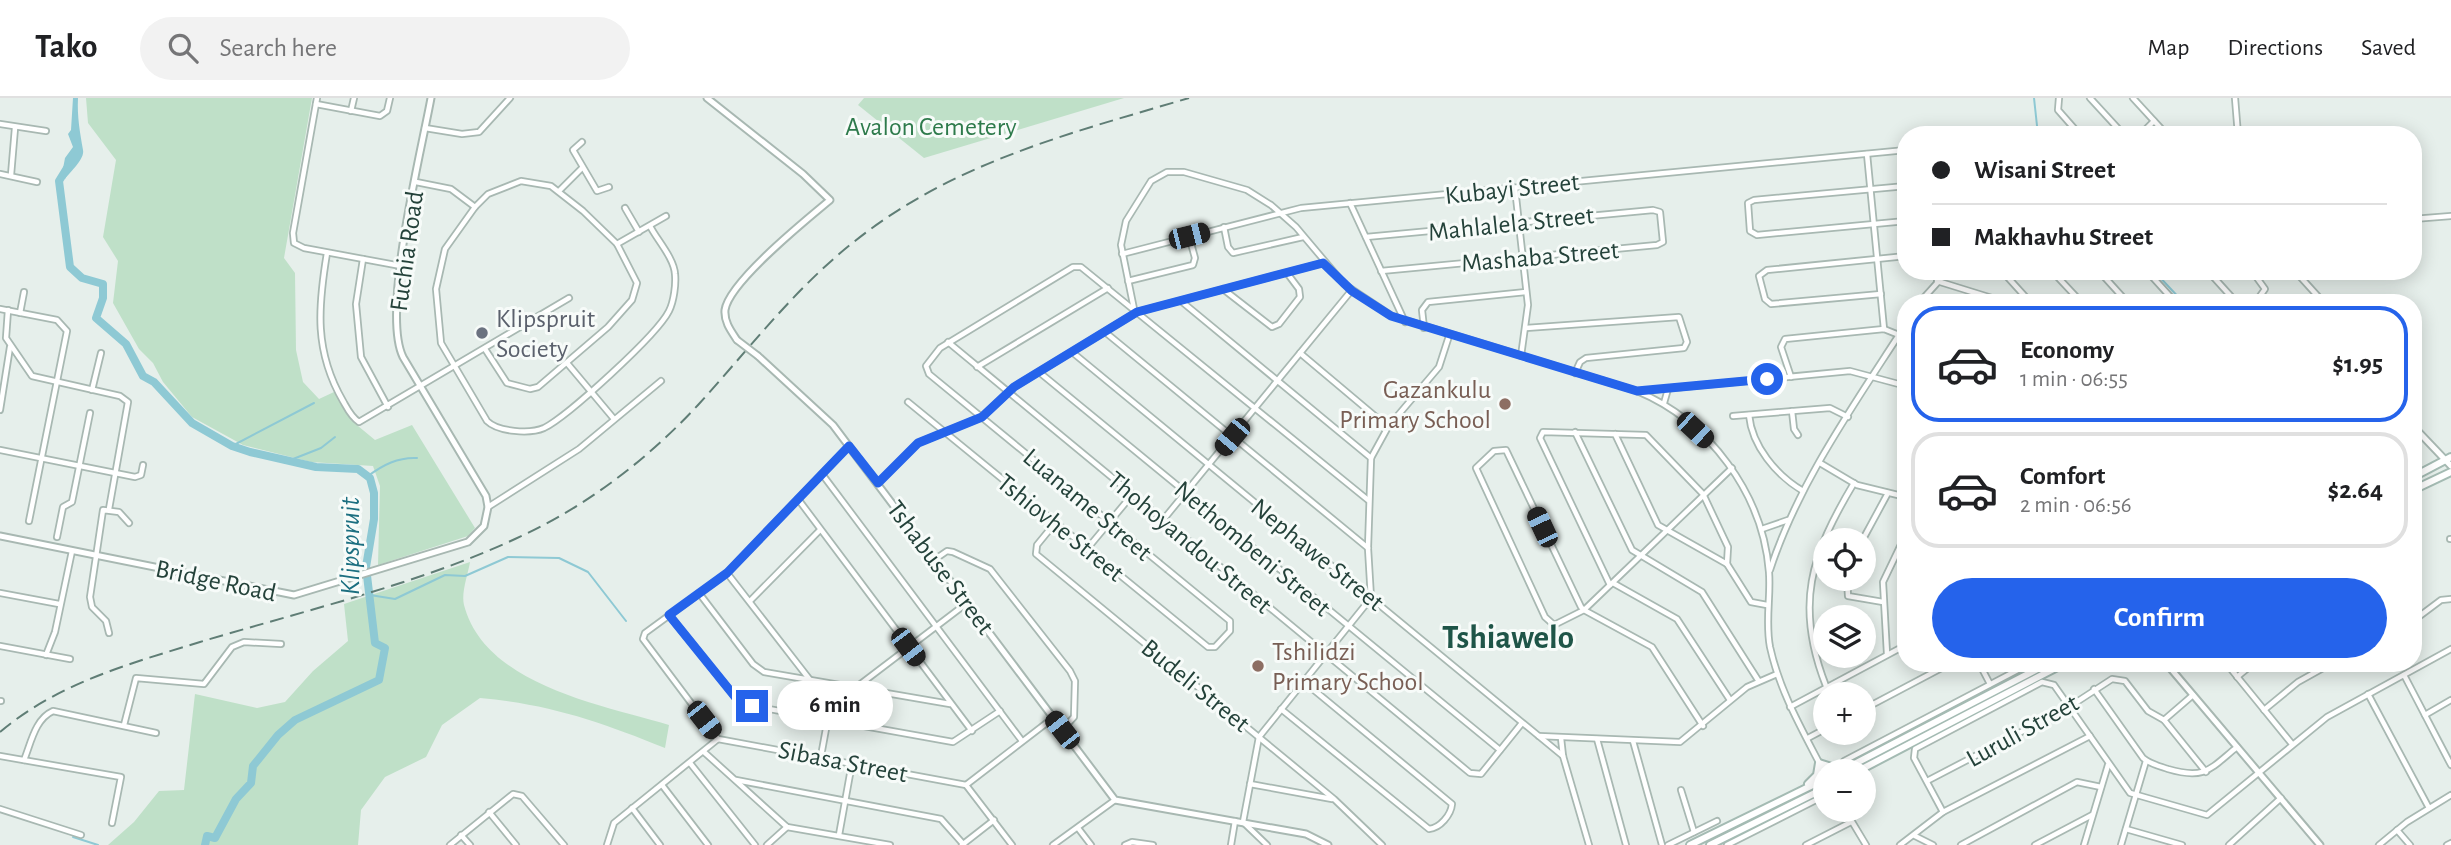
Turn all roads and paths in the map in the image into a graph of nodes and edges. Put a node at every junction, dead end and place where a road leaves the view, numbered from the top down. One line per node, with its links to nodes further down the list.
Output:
1 (354, 98): 11 (street)
2 (390, 98): 11 (street)
3 (431, 98): 20 (street, Fuchia Road)
4 (510, 98): 20 (street)
5 (707, 98): 142 (street, Tshabuse Street, bridge)
6 (2059, 98): 14 (street)
7 (2090, 98): 15 (street)
8 (2133, 98): 12 (street)
9 (2235, 98): 18 (street)
10 (317, 101): 11 (street); 53 (street)
11 (351, 111)
12 (2154, 121): 16 (street); 17 (street)
13 (0, 124): 19 (street)
14 (2072, 126)
15 (2116, 126)
16 (2149, 126)
17 (2159, 126)
18 (2237, 126)
19 (15, 128): 21 (street); 27 (street)
20 (425, 128): 29 (street, Fuchia Road)
21 (46, 131)
22 (582, 142): 25 (street)
23 (1897, 151): 24 (street, Kubayi Street)
24 (1867, 154): 32 (street, Kubayi Street); 33 (street)
25 (582, 168): 30 (street); 34 (street)
26 (0, 174): 27 (street)
27 (11, 175): 28 (street)
28 (37, 182)
29 (416, 182): 36 (street); 60 (street, Fuchia Road)
30 (609, 187)
31 (1897, 187): 33 (street)
32 (1515, 188): 35 (street, Kubayi Street); 43 (street)
33 (1871, 189): 45 (street); 45 (street)
34 (559, 191): 36 (street); 52 (street)
35 (1350, 203): 39 (street, Kubayi Street); 51 (street)
36 (475, 207): 107 (street)
37 (625, 208): 48 (street)
38 (1656, 210): 43 (street, Mahlalela Street); 55 (street, Mashaba Street)
39 (1281, 212): 47 (street, Kubayi Street); 50 (street); 54 (street)
40 (666, 216): 46 (street)
41 (2451, 216): 42 (street)
42 (2422, 218)
43 (1520, 222): 51 (street, Mahlalela Street); 55 (street)
44 (1897, 222): 45 (street)
45 (1873, 225): 58 (street)
46 (650, 226): 48 (street); 120 (street)
47 (1224, 227): 49 (street, Kubayi Street); 50 (street)
48 (639, 232): 52 (street)
49 (1189, 236): 54 (street, Kubayi Street); 69 (street)
50 (1303, 237): 59 (street)
51 (1366, 237): 61 (street)
52 (617, 244): 106 (street)
53 (327, 253): 57 (street); 125 (street)
54 (1122, 254): 69 (street)
55 (1523, 257): 61 (street, Mashaba Street); 75 (street)
56 (1897, 257): 58 (street)
57 (363, 259): 60 (street); 125 (street)
58 (1877, 260): 76 (street); 76 (street)
59 (1323, 263): 62 (street); 73 (street)
60 (401, 266): 117 (street, Fuchia Road)
61 (1381, 271): 91 (street)
62 (1287, 274): 72 (street); 72 (street)
63 (2011, 280): 79 (street)
64 (2060, 280): 80 (street)
65 (2107, 280): 81 (street)
66 (2155, 280): 82 (street)
67 (2216, 280): 83 (street)
68 (2303, 280): 84 (street)
69 (1128, 281): 89 (street)
70 (1937, 281): 77 (street); 78 (street)
71 (1108, 288): 89 (street); 99 (street); 108 (street)
72 (1223, 289): 86 (street)
73 (1352, 291): 91 (street); 104 (street)
74 (24, 292): 90 (street)
75 (1527, 292): 92 (street); 93 (street)
76 (1881, 294): 94 (street)
77 (1926, 294)
78 (1979, 294)
79 (2023, 294)
80 (2071, 294)
81 (2120, 294)
82 (2168, 294)
83 (2229, 294)
84 (2316, 294)
85 (569, 298): 101 (street)
86 (1181, 300): 89 (street); 113 (street)
87 (0, 309): 88 (street)
88 (8, 310): 90 (street); 100 (street)
89 (1135, 311): 95 (street); 126 (street)
90 (20, 313): 115 (street)
91 (1405, 322): 92 (street)
92 (1424, 328): 97 (street)
93 (1526, 328): 105 (street); 110 (street)
94 (1884, 329): 96 (street); 111 (street)
95 (1105, 332): 102 (street); 141 (street)
96 (1897, 334)
97 (1449, 336): 105 (street); 135 (street)
98 (1897, 338): 112 (street)
99 (948, 342): 108 (street, Thohoyandou Street); 132 (street, Luaname Street)
100 (10, 346): 115 (street); 127 (street)
101 (485, 349): 106 (street); 107 (street)
102 (1072, 352): 109 (street); 150 (street, Nephawe Street)
103 (101, 353): 119 (street)
104 (1300, 353): 113 (street); 135 (street)
105 (1521, 356): 110 (street)
106 (567, 363): 120 (street)
107 (454, 367): 117 (street); 120 (street)
108 (977, 367): 122 (street, Thohoyandou Street)
109 (1039, 372): 122 (street); 163 (street, Nethombeni Street)
110 (1575, 373): 121 (street)
111 (1791, 377): 112 (street); 118 (street)
112 (1874, 377): 116 (street); 133 (street)
113 (1279, 381): 126 (street); 145 (street)
114 (661, 382): 134 (street)
115 (57, 383): 119 (street); 144 (street)
116 (1897, 383)
117 (421, 387): 125 (street); 170 (street, Fuchia Road)
118 (1668, 389): 121 (street); 124 (street)
119 (92, 390): 155 (street)
120 (590, 390): 134 (street)
121 (1637, 391): 124 (street)
122 (1008, 392): 132 (street); 166 (street, Thohoyandou Street)
123 (908, 402): 136 (street, Tshiovhe Street)
124 (1664, 403): 152 (street)
125 (388, 407)
126 (1255, 409): 141 (street); 169 (street)
127 (0, 410)
128 (1792, 411): 130 (street); 133 (street); 140 (street)
129 (90, 413): 148 (street)
130 (1749, 415): 131 (street); 162 (street)
131 (1733, 416)
132 (982, 417): 136 (street); 175 (street, Luaname Street)
133 (1848, 417): 147 (street)
134 (614, 419): 170 (street)
135 (1388, 426): 145 (street)
136 (945, 432): 159 (street); 177 (street, Tshiovhe Street)
137 (1575, 432): 138 (street); 189 (street); 194 (street)
138 (1615, 434): 165 (street); 181 (street)
139 (2422, 434): 146 (street)
140 (1798, 435)
141 (1232, 437): 150 (street); 184 (street)
142 (849, 446): 156 (street); 159 (street, Tshabuse Street)
143 (0, 450): 144 (street)
144 (42, 458): 148 (street); 174 (street)
145 (1371, 458): 169 (street)
146 (2448, 458): 151 (street); 153 (main road)
147 (1820, 463): 160 (street); 162 (street)
148 (79, 465): 155 (street); 183 (street)
149 (143, 465): 155 (street)
150 (1209, 465): 163 (street); 198 (street, Nephawe Street)
151 (2451, 466)
152 (1732, 468): 165 (street); 179 (street)
153 (2422, 472)
154 (2451, 472): 158 (main road)
155 (116, 473): 171 (street)
156 (822, 474): 168 (street); 208 (street)
157 (2451, 479): 158 (main road)
158 (2432, 480): 161 (main road)
159 (878, 483): 190 (street, Tshabuse Street)
160 (1854, 483): 164 (street); 238 (street)
161 (2422, 485)
162 (1803, 491): 172 (street)
163 (1186, 492): 173 (street); 209 (street, Nethombeni Street)
164 (1888, 493): 167 (street); 178 (street)
165 (1703, 494): 181 (street); 191 (street)
166 (1132, 495): 173 (street, Thohoyandou Street); 175 (street)
167 (1897, 495)
168 (798, 499): 180 (street); 192 (street)
169 (1368, 500): 184 (street)
170 (488, 507): 188 (street, Bridge Road)
171 (109, 509): 176 (street); 188 (street)
172 (1789, 519): 179 (street); 193 (street)
173 (1163, 520): 217 (street, Thohoyandou Street)
174 (29, 521)
175 (1110, 522): 185 (street); 214 (street, Luaname Street)
176 (129, 523)
177 (1055, 523): 185 (street, Tshiovhe Street); 269 (street, Budeli Street)
178 (1869, 528)
179 (1762, 529): 193 (street)
180 (820, 530): 200 (street); 213 (street)
181 (1664, 531): 189 (street); 191 (street)
182 (0, 536): 186 (street, Bridge Road)
183 (57, 537)
184 (1368, 548): 198 (street)
185 (1087, 549): 214 (street, Tshiovhe Street)
186 (72, 551): 188 (street, Bridge Road); 203 (street)
187 (1897, 552): 201 (street)
188 (95, 555): 210 (street)
189 (1638, 557): 194 (street); 235 (street)
190 (934, 560): 202 (street, Tshabuse Street); 263 (street)
191 (1727, 564): 204 (street)
192 (727, 573): 197 (street); 200 (street)
193 (1769, 574): 204 (street)
194 (1611, 584): 205 (street); 247 (street)
195 (1848, 591): 201 (street)
196 (0, 593): 203 (street)
197 (699, 593): 207 (street); 236 (street)
198 (1371, 598): 209 (street); 260 (street, Nephawe Street)
199 (2451, 599): 206 (street)
200 (750, 601): 236 (street)
201 (1883, 602): 218 (street)
202 (967, 603): 208 (street); 257 (street, Tshabuse Street)
203 (59, 604): 219 (street)
204 (1767, 605): 232 (street)
205 (1584, 610): 205 (street); 262 (street)
206 (2422, 614)
207 (669, 615): 258 (street); 272 (street)
208 (936, 625): 213 (street); 254 (street)
209 (1349, 627): 217 (street); 279 (street, Nethombeni Street)
210 (109, 633)
211 (281, 644): 261 (street)
212 (0, 646): 219 (street)
213 (908, 647): 242 (street); 250 (street)
214 (1215, 647)
215 (1897, 649): 218 (street)
216 (2451, 649): 221 (street)
217 (1325, 654): 237 (street); 279 (street, Thohoyandou Street)
218 (1887, 654): 239 (street)
219 (46, 655): 220 (street)
220 (70, 659)
221 (2422, 665)
222 (1934, 672): 249 (street)
223 (1984, 672): 241 (street)
224 (2014, 672): 241 (street)
225 (2032, 672): 287 (main road)
226 (2048, 672): 290 (main road)
227 (2176, 672): 245 (street)
228 (2233, 672): 234 (street)
229 (2243, 672): 234 (street)
230 (2316, 672): 255 (street)
231 (2409, 672): 233 (street)
232 (1777, 674): 235 (street); 251 (street)
233 (2404, 675): 246 (street); 256 (street)
234 (2237, 677): 255 (street)
235 (1758, 680): 247 (street)
236 (811, 681): 240 (street)
237 (1304, 681): 253 (street); 253 (street)
238 (1825, 682)
239 (1834, 682)
240 (834, 685): 242 (street); 258 (street)
241 (1990, 685): 286 (street)
242 (854, 689): 250 (street)
243 (2094, 689): 252 (street, Luruli Street); 259 (street, Luruli Street); 289 (street)
244 (1813, 693): 251 (street)
245 (2194, 694): 259 (street); 277 (street)
246 (2368, 694): 276 (street); 318 (street)
247 (1730, 700): 262 (street)
248 (2451, 700): 256 (street)
249 (1876, 703)
250 (950, 704): 264 (street)
251 (1790, 706): 271 (street)
252 (2069, 707): 268 (street); 299 (street, Luruli Street); 299 (street)
253 (1281, 709): 269 (street)
254 (1000, 710): 264 (street); 274 (street)
255 (2264, 710): 276 (street)
256 (2425, 715): 280 (street)
257 (1053, 718): 263 (street, Tshabuse Street); 274 (street)
258 (828, 720): 264 (street); 283 (street)
259 (2164, 720): 295 (street)
260 (1522, 723): 267 (street, Nephawe Street); 279 (street, Thohoyandou Street)
261 (124, 724): 265 (street); 288 (street)
262 (1703, 726): 275 (street)
263 (1062, 730): 315 (street, Tshabuse Street)
264 (972, 731)
265 (156, 733)
266 (1813, 735): 271 (street)
267 (1537, 736): 270 (street); 284 (street, Nephawe Street)
268 (2090, 736): 293 (street); 321 (street)
269 (1259, 737): 301 (street); 314 (street, Budeli Street)
270 (1561, 737): 273 (street); 284 (street)
271 (1808, 738): 285 (street)
272 (718, 739): 281 (street); 283 (street, Sibasa Street)
273 (1597, 739): 275 (street); 360 (street)
274 (1022, 741): 304 (street)
275 (1633, 741): 361 (street)
276 (2292, 744): 296 (street)
277 (2238, 747): 295 (street); 296 (street)
278 (2451, 748): 280 (street)
279 (1500, 750)
280 (2444, 751): 294 (street)
281 (704, 752): 291 (street); 298 (street)
282 (0, 756): 288 (street)
283 (821, 756): 292 (street, Sibasa Street)
284 (1563, 756): 359 (street)
285 (1817, 759)
286 (1848, 759)
287 (1864, 759)
288 (24, 760): 328 (street)
289 (2146, 761): 295 (street); 308 (street)
290 (1876, 762)
291 (690, 763): 302 (street); 346 (street)
292 (852, 763): 304 (street, Sibasa Street); 316 (street)
293 (2109, 764): 305 (street); 308 (street)
294 (2451, 765)
295 (2206, 772)
296 (2260, 772): 308 (street); 313 (street)
297 (1813, 779): 310 (main road)
298 (736, 780): 303 (street); 307 (street)
299 (1926, 781): 321 (street)
300 (1813, 783): 310 (main road)
301 (1250, 784): 314 (street); 326 (street)
302 (662, 785): 317 (street); 345 (street)
303 (757, 785): 307 (street); 316 (street)
304 (966, 785): 323 (street)
305 (2101, 787): 322 (street); 370 (street)
306 (1681, 790): 333 (street)
307 (751, 794): 329 (street)
308 (2136, 795): 331 (street)
309 (2451, 795): 318 (street)
310 (1789, 797): 363 (main road)
311 (1813, 798): 364 (main road)
312 (1813, 798): 365 (street)
313 (2281, 798): 375 (street); 376 (street)
314 (1334, 799): 358 (street, Budeli Street)
315 (1115, 800): 324 (street); 330 (street)
316 (844, 801): 336 (street); 349 (street)
317 (632, 808): 343 (street); 344 (street)
318 (2429, 808): 332 (street)
319 (0, 809): 334 (street)
320 (489, 812): 335 (street); 341 (street); 342 (street)
321 (1943, 813): 337 (street)
322 (2092, 815): 371 (street); 372 (street)
323 (993, 820): 349 (street); 350 (street)
324 (1235, 821): 326 (street); 355 (street)
325 (1717, 821): 333 (street)
326 (1243, 822): 356 (street); 357 (street)
327 (1851, 822): 338 (street); 367 (street)
328 (112, 823)
329 (788, 827): 336 (street); 347 (street)
330 (1078, 828): 351 (street); 352 (street)
331 (2126, 830): 373 (street); 374 (street)
332 (2397, 830): 377 (street); 378 (street)
333 (1694, 832): 362 (street)
334 (81, 835)
335 (461, 835): 339 (street); 340 (street)
336 (839, 835): 348 (street)
337 (1915, 836): 368 (street); 369 (street)
338 (1818, 842): 366 (street)
339 (450, 845)
340 (470, 845)
341 (516, 845)
342 (564, 845)
343 (607, 845)
344 (660, 845)
345 (708, 845)
346 (755, 845)
347 (766, 845)
348 (890, 845)
349 (963, 845)
350 (1012, 845)
351 (1054, 845)
352 (1091, 845)
353 (1125, 845): 354 (street)
354 (1153, 845)
355 (1231, 845)
356 (1267, 845)
357 (1328, 845)
358 (1382, 845)
359 (1589, 845)
360 (1626, 845)
361 (1662, 845)
362 (1668, 845)
363 (1690, 845)
364 (1710, 845)
365 (1727, 845)
366 (1806, 845)
367 (1866, 845)
368 (1900, 845)
369 (1933, 845)
370 (1961, 845)
371 (2035, 845)
372 (2084, 845)
373 (2121, 845)
374 (2182, 845)
375 (2229, 845)
376 (2320, 845)
377 (2379, 845)
378 (2410, 845)

